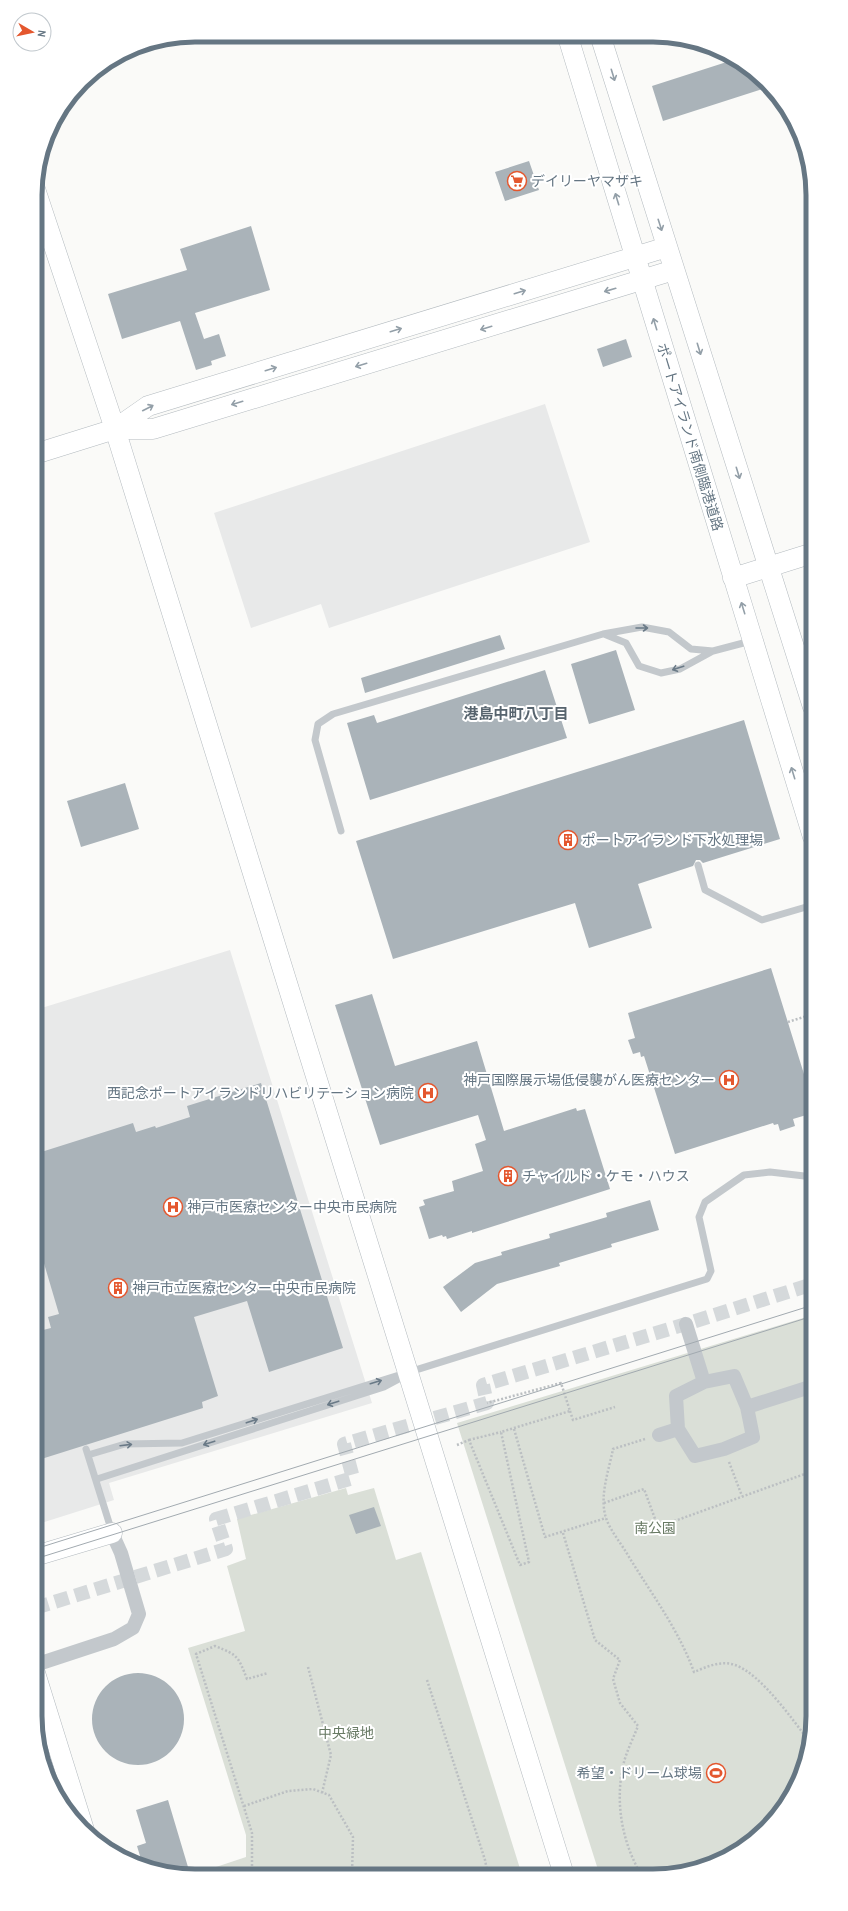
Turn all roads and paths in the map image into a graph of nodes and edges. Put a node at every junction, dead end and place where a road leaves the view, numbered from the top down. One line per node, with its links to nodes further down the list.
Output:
1 (569, 42): 5 (street, ポートアイランド南側臨港道路, one-way to 1)
2 (602, 42): 4 (street, one-way to 4)
3 (42, 210): 8 (street)
4 (667, 247): 5 (street); 6 (street)
5 (634, 258): 7 (street, ポートアイランド南側臨港道路); 8 (street, one-way to 5)
6 (674, 270): 7 (street); 11 (street, one-way to 11)
7 (642, 281): 8 (street, one-way to 8); 12 (street, ポートアイランド南側臨港道路, one-way to 7)
8 (115, 429): 9 (street); 25 (street)
9 (42, 452)
10 (806, 555): 11 (street)
11 (768, 568): 12 (street); 16 (street)
12 (733, 578): 14 (street, ポートアイランド南側臨港道路, one-way to 12)
13 (603, 634): 15 (lane, one-way to 15); 15 (lane, one-way to 13); 18 (lane)
14 (753, 640): 15 (lane); 17 (street, ポートアイランド南側臨港道路, one-way to 14)
15 (713, 651)
16 (806, 685)
17 (806, 811)
18 (341, 831)
19 (698, 865): 20 (lane)
20 (806, 907)
21 (806, 1016): 22 (path)
22 (788, 1022)
23 (806, 1176): 25 (lane)
24 (686, 1324): 26 (street)
25 (408, 1374): 41 (lane, one-way to 41); 41 (lane, one-way to 25); 60 (street)
26 (704, 1382): 30 (street); 33 (street)
27 (806, 1388): 30 (street)
28 (487, 1403): 31 (path)
29 (615, 1406): 31 (path)
30 (747, 1407): 39 (street)
31 (570, 1411): 32 (path)
32 (514, 1429): 34 (path); 46 (path)
33 (678, 1429): 35 (street); 39 (street)
34 (502, 1432): 36 (path); 36 (path)
35 (659, 1435)
36 (469, 1440): 38 (path)
37 (636, 1442): 43 (path)
38 (457, 1445)
39 (724, 1449): 42 (path)
40 (806, 1473): 42 (path)
41 (96, 1480): 45 (lane)
42 (742, 1496): 43 (path)
43 (604, 1503): 44 (path)
44 (606, 1518): 46 (path); 53 (path)
45 (112, 1533): 47 (street); 48 (street)
46 (563, 1533): 61 (path)
47 (42, 1554)
48 (42, 1663)
49 (308, 1667): 54 (path)
50 (268, 1673): 55 (path)
51 (427, 1680): 59 (path)
52 (42, 1695): 56 (street)
53 (805, 1734)
54 (322, 1793): 55 (path); 58 (path)
55 (244, 1806): 57 (path)
56 (80, 1817)
57 (252, 1869)
58 (352, 1869)
59 (486, 1869)
60 (562, 1869)
61 (639, 1869)

